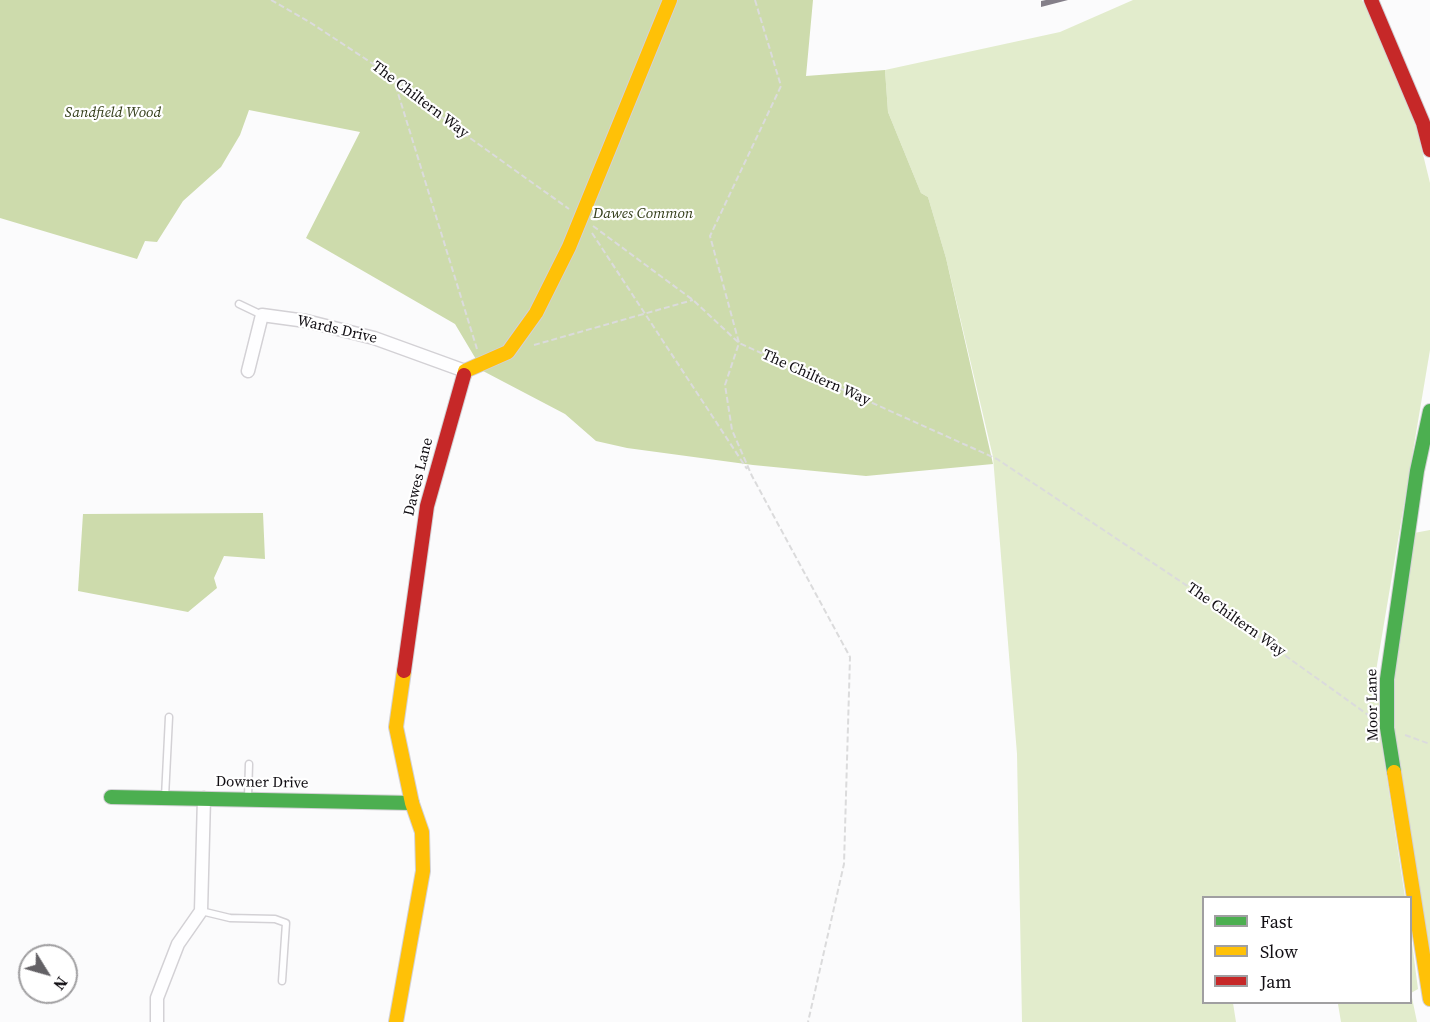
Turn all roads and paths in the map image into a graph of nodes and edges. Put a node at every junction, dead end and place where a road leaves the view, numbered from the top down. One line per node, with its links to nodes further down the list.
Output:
1 (271, 0): 5 (path, The Chiltern Way)
2 (670, 0): 7 (street)
3 (755, 0): 12 (path)
4 (1371, 0): 6 (street)
5 (393, 77): 7 (path, The Chiltern Way); 14 (path)
6 (1430, 150)
7 (581, 218): 8 (path, The Chiltern Way); 10 (path); 14 (street)
8 (693, 300): 10 (path); 12 (path, The Chiltern Way)
9 (239, 304): 11 (lane)
10 (645, 314): 13 (path); 18 (path)
11 (262, 315): 15 (street, Wards Drive); 16 (street)
12 (739, 343): 18 (path); 20 (path, The Chiltern Way)
13 (531, 346)
14 (482, 363): 15 (street)
15 (465, 370): 28 (street, Dawes Lane)
16 (248, 371)
17 (1430, 411): 31 (street, Moor Lane)
18 (752, 476): 34 (path)
19 (169, 717): 25 (lane)
20 (1371, 717)
21 (1401, 734): 22 (path)
22 (1430, 744)
23 (249, 764): 27 (lane)
24 (111, 797): 25 (street, Downer Drive)
25 (165, 797): 26 (street, Downer Drive)
26 (204, 798): 27 (street, Downer Drive); 29 (street)
27 (248, 799): 28 (street, Downer Drive)
28 (412, 803): 33 (street, Dawes Lane)
29 (201, 911): 30 (lane); 32 (street)
30 (282, 981)
31 (1430, 999)
32 (157, 1022)
33 (396, 1022)
34 (808, 1022)

